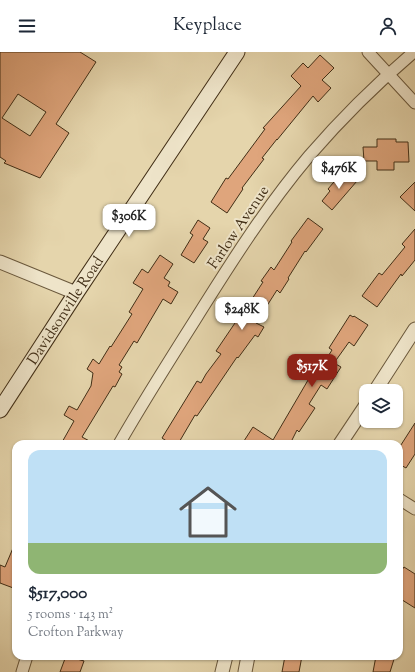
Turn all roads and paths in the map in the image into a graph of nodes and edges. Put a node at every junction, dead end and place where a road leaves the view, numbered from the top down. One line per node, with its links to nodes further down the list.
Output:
1 (237, 52): 7 (main road, Davidsonville Road)
2 (368, 52): 4 (street)
3 (414, 52): 4 (street, Farlow Avenue)
4 (388, 73): 5 (street); 12 (street, Farlow Avenue)
5 (415, 103)
6 (0, 262): 7 (street)
7 (76, 293): 10 (main road, Davidsonville Road)
8 (415, 329): 9 (street)
9 (380, 384)
10 (0, 410)
11 (359, 415): 13 (street)
12 (121, 440)
13 (343, 440)
14 (403, 502): 15 (street)
15 (415, 509)
16 (26, 660): 19 (street)
17 (225, 660): 20 (street)
18 (247, 660): 21 (street)
19 (22, 672)
20 (222, 672)
21 (245, 672)

